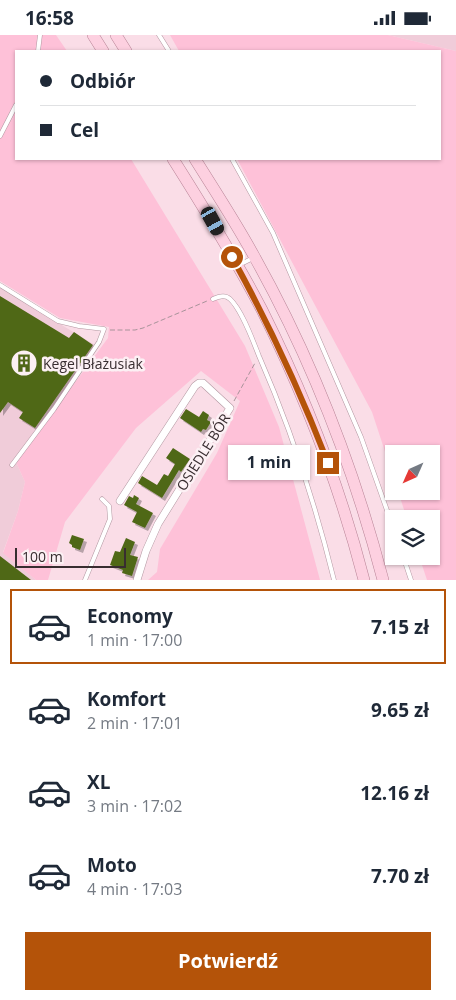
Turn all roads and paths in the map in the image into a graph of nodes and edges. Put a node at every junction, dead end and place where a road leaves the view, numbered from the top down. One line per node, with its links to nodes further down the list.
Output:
1 (40, 35): 5 (lane)
2 (93, 35): 4 (main road)
3 (159, 35): 6 (lane)
4 (102, 49)
5 (38, 50)
6 (168, 50)
7 (15, 107): 8 (lane)
8 (0, 135)
9 (174, 160): 13 (main road)
10 (196, 160): 12 (main road)
11 (233, 160): 22 (lane)
12 (255, 257): 13 (lane); 28 (main road)
13 (237, 266): 27 (main road)
14 (0, 285): 16 (lane)
15 (213, 299): 16 (path); 17 (lane)
16 (104, 329): 19 (lane)
17 (259, 355): 18 (path); 26 (lane)
18 (230, 408): 21 (street, OSIEDLE BÓR); 25 (street, OSIEDLE BÓR)
19 (12, 465)
20 (102, 499): 24 (lane)
21 (120, 501)
22 (387, 510)
23 (406, 565): 29 (lane)
24 (85, 580)
25 (138, 580)
26 (334, 580)
27 (364, 580)
28 (383, 580)
29 (411, 580)

